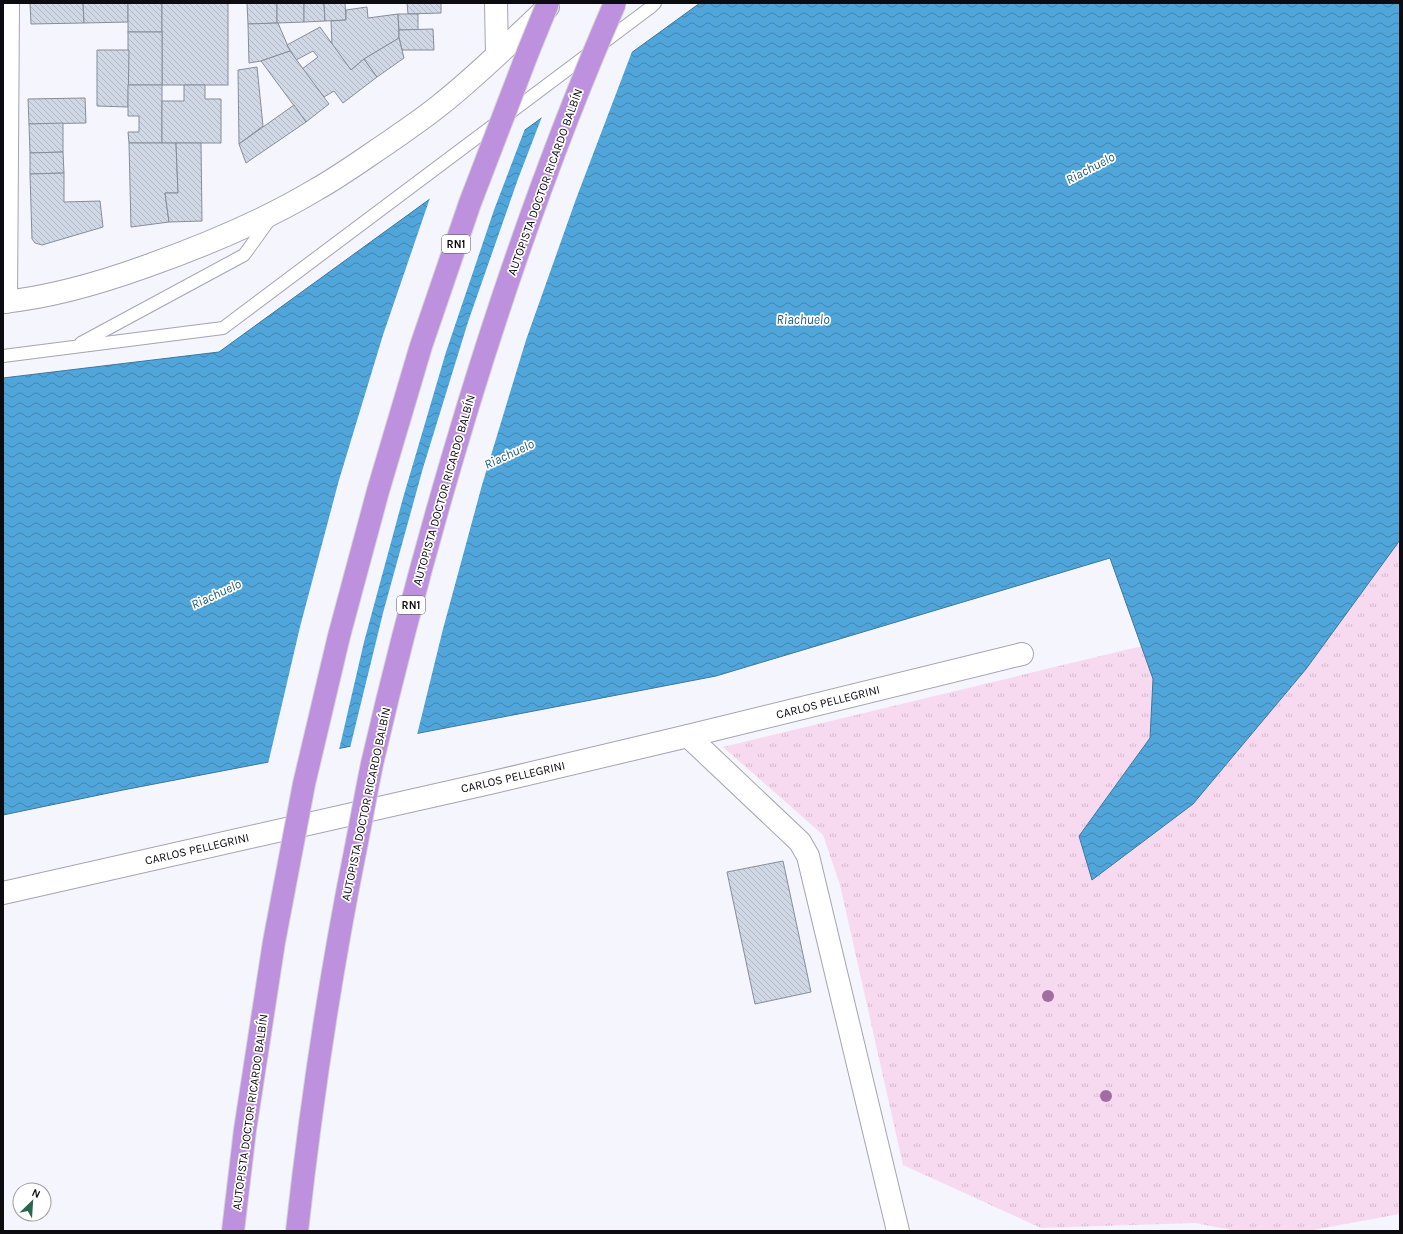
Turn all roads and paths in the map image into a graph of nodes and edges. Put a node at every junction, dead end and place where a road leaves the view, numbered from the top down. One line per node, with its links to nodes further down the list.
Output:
1 (8, 3): 9 (street)
2 (496, 3): 7 (street)
3 (548, 3): 15 (highway, AUTOPISTA DOCTOR RICARDO BALBÍN / RN1, bridge)
4 (553, 3): 7 (street)
5 (615, 3): 16 (highway, AUTOPISTA DOCTOR RICARDO BALBÍN / RN1, bridge)
6 (655, 3): 10 (lane)
7 (498, 54): 8 (street)
8 (274, 213): 9 (street); 10 (lane)
9 (5, 302)
10 (75, 347): 11 (lane)
11 (3, 356)
12 (1022, 654): 13 (street, CARLOS PELLEGRINI)
13 (688, 736): 14 (street, CARLOS PELLEGRINI); 17 (street)
14 (3, 893)
15 (234, 1231)
16 (297, 1231)
17 (898, 1231)

